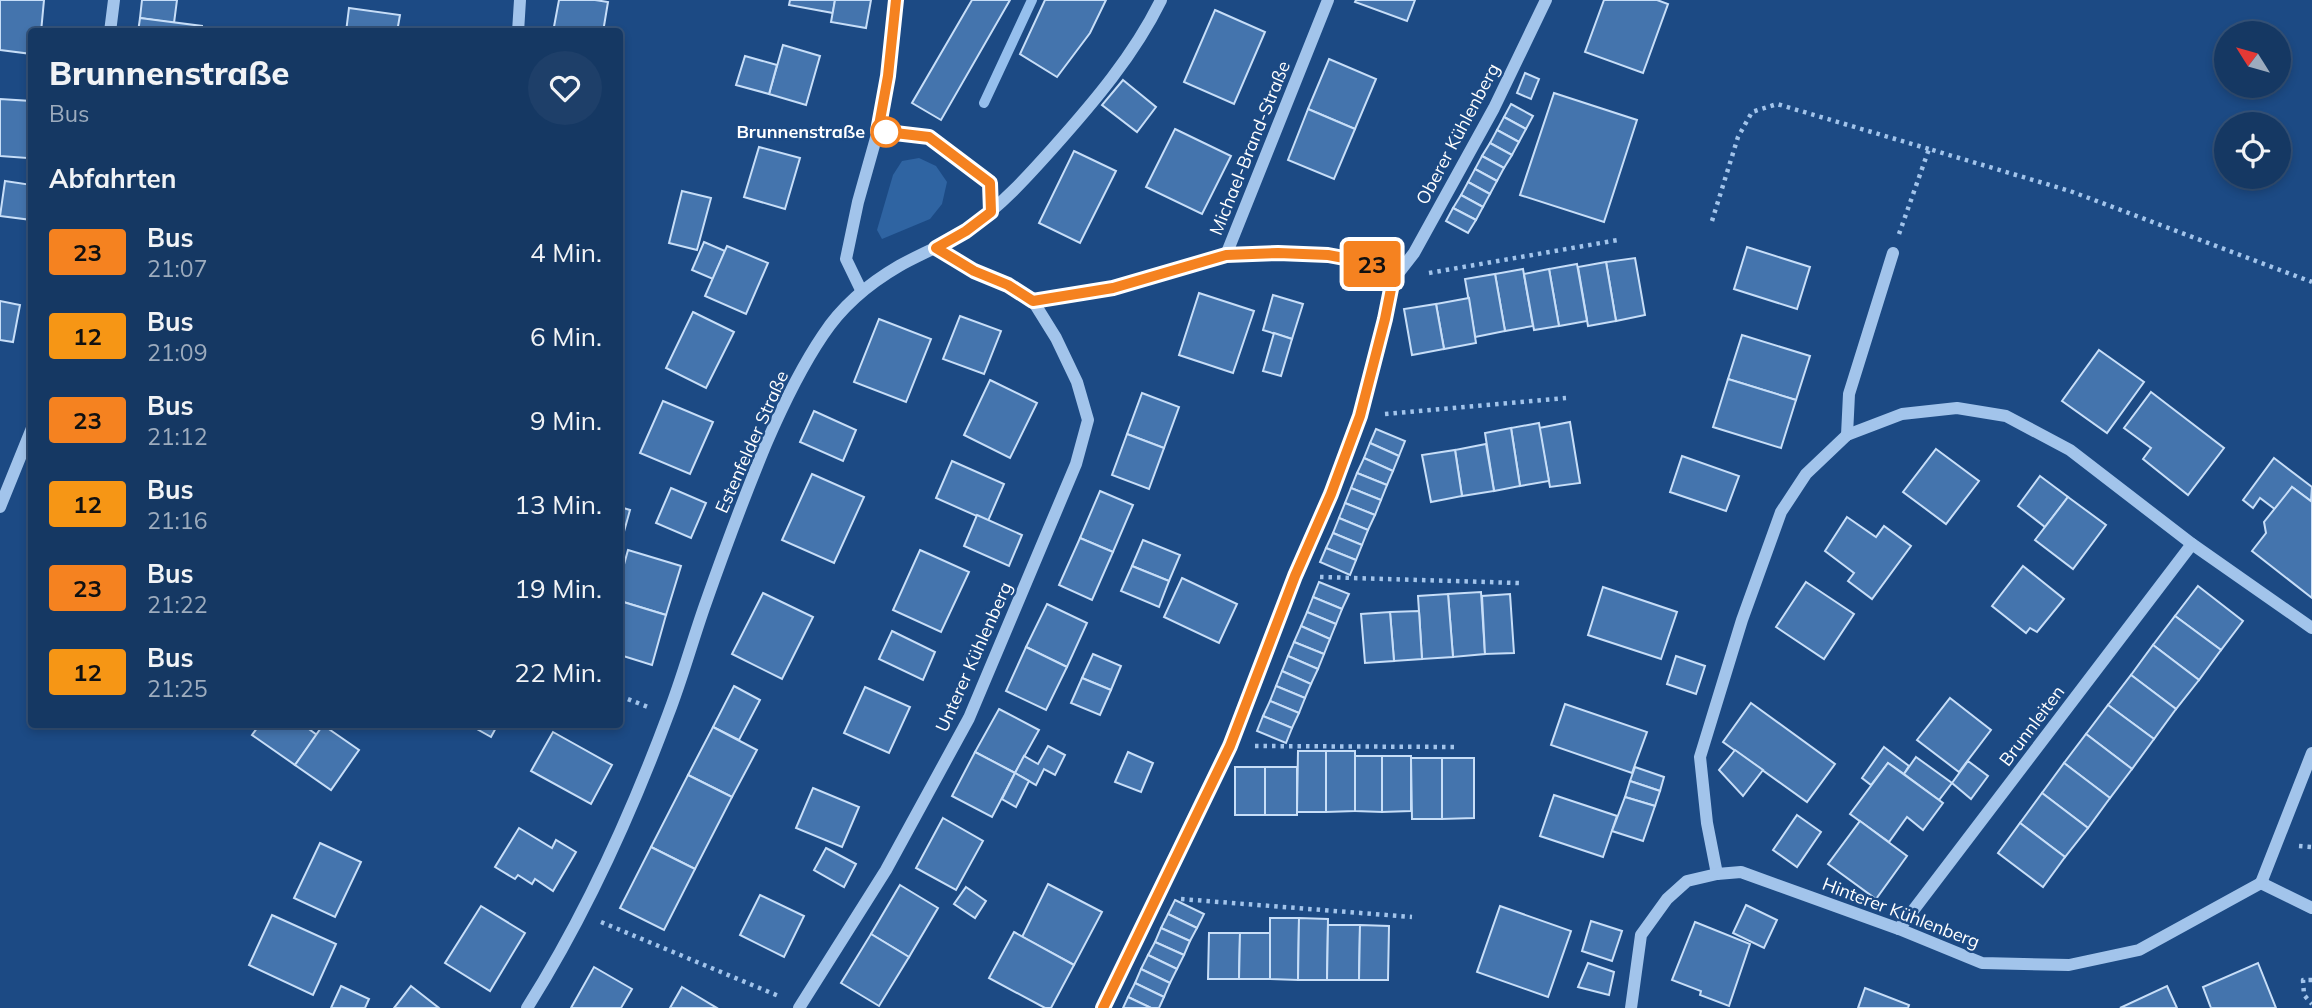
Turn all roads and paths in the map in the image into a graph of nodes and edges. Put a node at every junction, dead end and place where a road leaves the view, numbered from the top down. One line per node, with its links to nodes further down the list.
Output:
1 (114, 0): 7 (street)
2 (520, 0): 8 (street)
3 (895, 0): 9 (street)
4 (1161, 0): 11 (street, Estenfelder Straße)
5 (1328, 0): 16 (street, Michael-Brand-Straße)
6 (1546, 0): 17 (street, Oberer Kühlenberg)
7 (110, 28)
8 (518, 28)
9 (878, 131): 11 (street); 19 (street)
10 (1929, 149): 12 (path); 15 (path); 18 (path)
11 (991, 212): 14 (street, Estenfelder Straße)
12 (1712, 221)
13 (1618, 240): 17 (path)
14 (936, 248): 19 (street, Estenfelder Straße); 20 (street)
15 (1893, 253): 23 (street)
16 (1226, 255): 17 (street); 20 (street, Michael-Brand-Straße)
17 (1393, 279): 22 (street, Oberer Kühlenberg)
18 (2312, 282)
19 (862, 290): 37 (street, Estenfelder Straße)
20 (1033, 301): 42 (street, Unterer Kühlenberg)
21 (1566, 398): 22 (path)
22 (1360, 416): 27 (street, Oberer Kühlenberg)
23 (1847, 435): 26 (street); 33 (street)
24 (28, 438): 25 (street)
25 (0, 507)
26 (2192, 544): 29 (street); 39 (street, Brunnleiten)
27 (1295, 576): 28 (path); 30 (street, Oberer Kühlenberg)
28 (1519, 583)
29 (2312, 628)
30 (1230, 746): 31 (path); 35 (street, Oberer Kühlenberg)
31 (1454, 747)
32 (2312, 753): 34 (street)
33 (1717, 874): 39 (street, Hinterer Kühlenberg); 45 (street, Hinterer Kühlenberg)
34 (2261, 883): 36 (street); 39 (street, Hinterer Kühlenberg)
35 (1156, 897): 38 (path); 44 (street, Oberer Kühlenberg)
36 (2312, 908)
37 (581, 914): 42 (path); 43 (street, Estenfelder Straße)
38 (1412, 917)
39 (1899, 929)
40 (2312, 980): 41 (path)
41 (2312, 1004)
42 (800, 1007)
43 (527, 1008)
44 (1103, 1008)
45 (1631, 1008)

